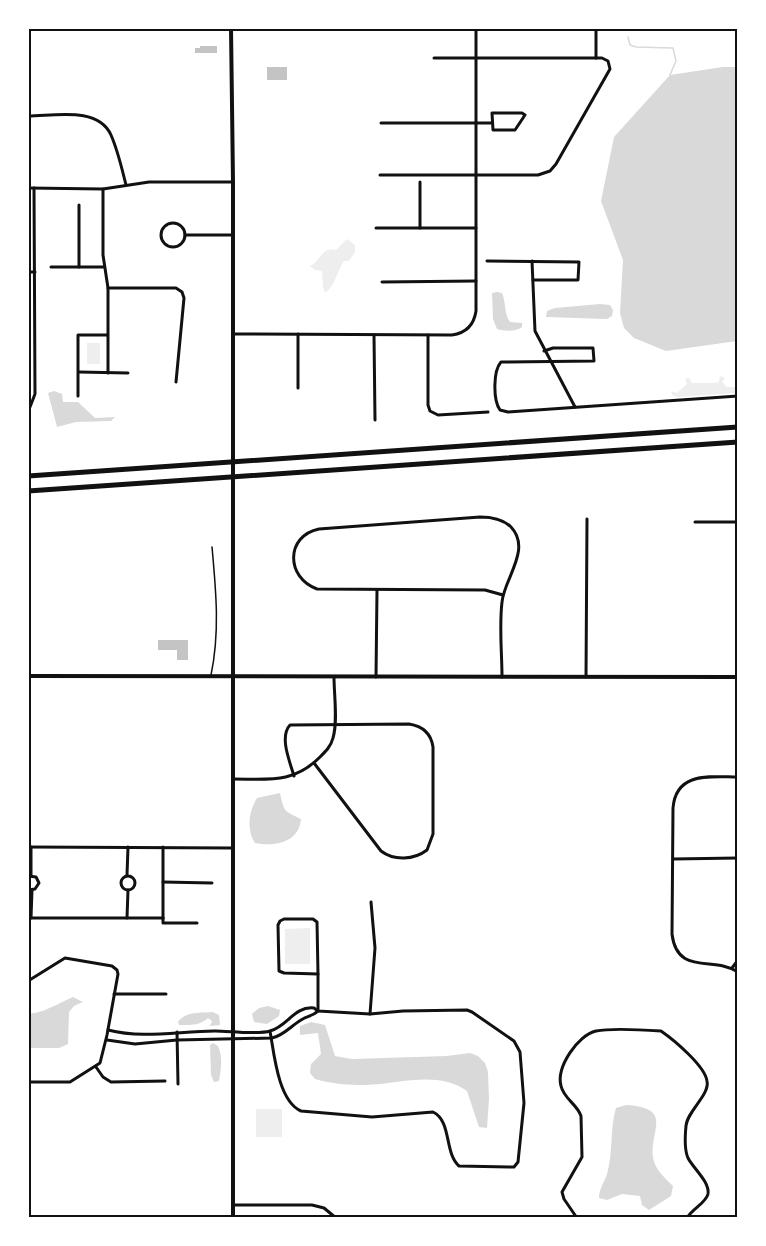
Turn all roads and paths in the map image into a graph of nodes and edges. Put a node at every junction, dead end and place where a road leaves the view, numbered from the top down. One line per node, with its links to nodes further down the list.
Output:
1 (161, 28): 8 (main road)
2 (231, 28): 19 (main road)
3 (264, 28): 4 (main road)
4 (289, 28)
5 (376, 28): 9 (main road)
6 (549, 28): 9 (main road)
7 (596, 28): 12 (street)
8 (28, 29)
9 (476, 29): 11 (street)
10 (434, 58): 11 (street)
11 (476, 58): 12 (street); 15 (street)
12 (596, 58): 18 (street)
13 (28, 116): 21 (street)
14 (381, 123): 15 (street)
15 (476, 123): 16 (street); 18 (street)
16 (491, 123): 16 (street)
17 (380, 175): 18 (street)
18 (476, 175): 28 (street)
19 (233, 182): 21 (street); 30 (main road)
20 (420, 182): 27 (street)
21 (126, 185): 24 (street)
22 (28, 188): 23 (street)
23 (34, 188): 24 (street); 37 (street)
24 (103, 189): 35 (street)
25 (79, 205): 34 (street)
26 (376, 228): 27 (street)
27 (420, 228): 28 (street)
28 (476, 228): 39 (street)
29 (185, 235): 29 (street); 30 (street)
30 (233, 235): 42 (main road)
31 (488, 261): 32 (street)
32 (532, 261): 38 (street); 38 (street)
33 (51, 267): 34 (street)
34 (79, 267): 35 (street)
35 (104, 267): 41 (street)
36 (28, 272): 37 (street)
37 (34, 272): 56 (street)
38 (532, 280): 47 (street)
39 (476, 281): 40 (street); 44 (street)
40 (382, 282)
41 (108, 288): 45 (street); 52 (street)
42 (233, 334): 43 (street); 72 (main road)
43 (298, 334): 46 (street); 53 (street)
44 (428, 334): 46 (street); 58 (street)
45 (107, 335): 49 (street); 50 (street)
46 (374, 335): 59 (street)
47 (544, 351): 48 (street); 48 (street)
48 (549, 361): 57 (street); 57 (street)
49 (78, 372): 50 (street); 54 (street)
50 (108, 373): 51 (street)
51 (128, 373)
52 (176, 382)
53 (298, 388)
54 (78, 396)
55 (738, 396): 57 (street)
56 (30, 407)
57 (575, 407)
58 (488, 412)
59 (375, 420)
60 (738, 427): 62 (highway)
61 (738, 442): 63 (highway)
62 (28, 476)
63 (28, 491)
64 (587, 519): 76 (street)
65 (695, 522): 66 (street)
66 (738, 522)
67 (212, 547): 71 (lane)
68 (376, 590): 69 (street); 69 (street); 74 (street)
69 (503, 595): 75 (street)
70 (28, 676): 71 (main road)
71 (210, 676): 72 (main road)
72 (233, 677): 73 (main road); 82 (main road)
73 (334, 677): 74 (main road); 78 (street)
74 (376, 677): 75 (main road)
75 (502, 677): 76 (main road)
76 (586, 677): 77 (main road)
77 (738, 677)
78 (334, 724): 79 (street); 79 (street); 80 (street)
79 (314, 763): 80 (street)
80 (294, 776): 82 (street)
81 (738, 777): 88 (street)
82 (233, 780): 86 (main road)
83 (30, 847): 84 (street); 90 (street)
84 (128, 847): 85 (street); 89 (street)
85 (163, 847): 86 (street); 91 (street)
86 (233, 848): 110 (main road)
87 (738, 858): 88 (street)
88 (673, 859): 101 (street)
89 (127, 875): 94 (street); 94 (street)
90 (30, 876): 93 (street)
91 (163, 882): 92 (street); 98 (street)
92 (212, 883)
93 (30, 890): 96 (street)
94 (128, 890): 97 (street)
95 (371, 902): 108 (street)
96 (30, 918): 97 (street)
97 (127, 918): 98 (street)
98 (163, 918): 99 (street)
99 (197, 923)
100 (738, 960): 101 (street)
101 (732, 968): 102 (street)
102 (738, 972)
103 (318, 974): 103 (street); 107 (street)
104 (28, 981): 105 (street)
105 (114, 994): 106 (street); 109 (street)
106 (165, 994)
107 (318, 1011): 108 (street); 111 (street); 113 (street)
108 (370, 1014): 113 (street)
109 (108, 1030): 112 (street); 114 (street)
110 (233, 1031): 111 (street); 112 (street); 116 (main road)
111 (270, 1031): 113 (street)
112 (177, 1032): 115 (street)
113 (272, 1038): 116 (street)
114 (106, 1040): 115 (street); 117 (street)
115 (177, 1040): 116 (street); 120 (street)
116 (233, 1040): 121 (main road)
117 (96, 1066): 118 (street); 119 (street)
118 (165, 1081)
119 (28, 1082)
120 (178, 1084)
121 (233, 1205): 122 (main road); 123 (street)
122 (234, 1218)
123 (336, 1218)
124 (577, 1218): 125 (street)
125 (687, 1218)

